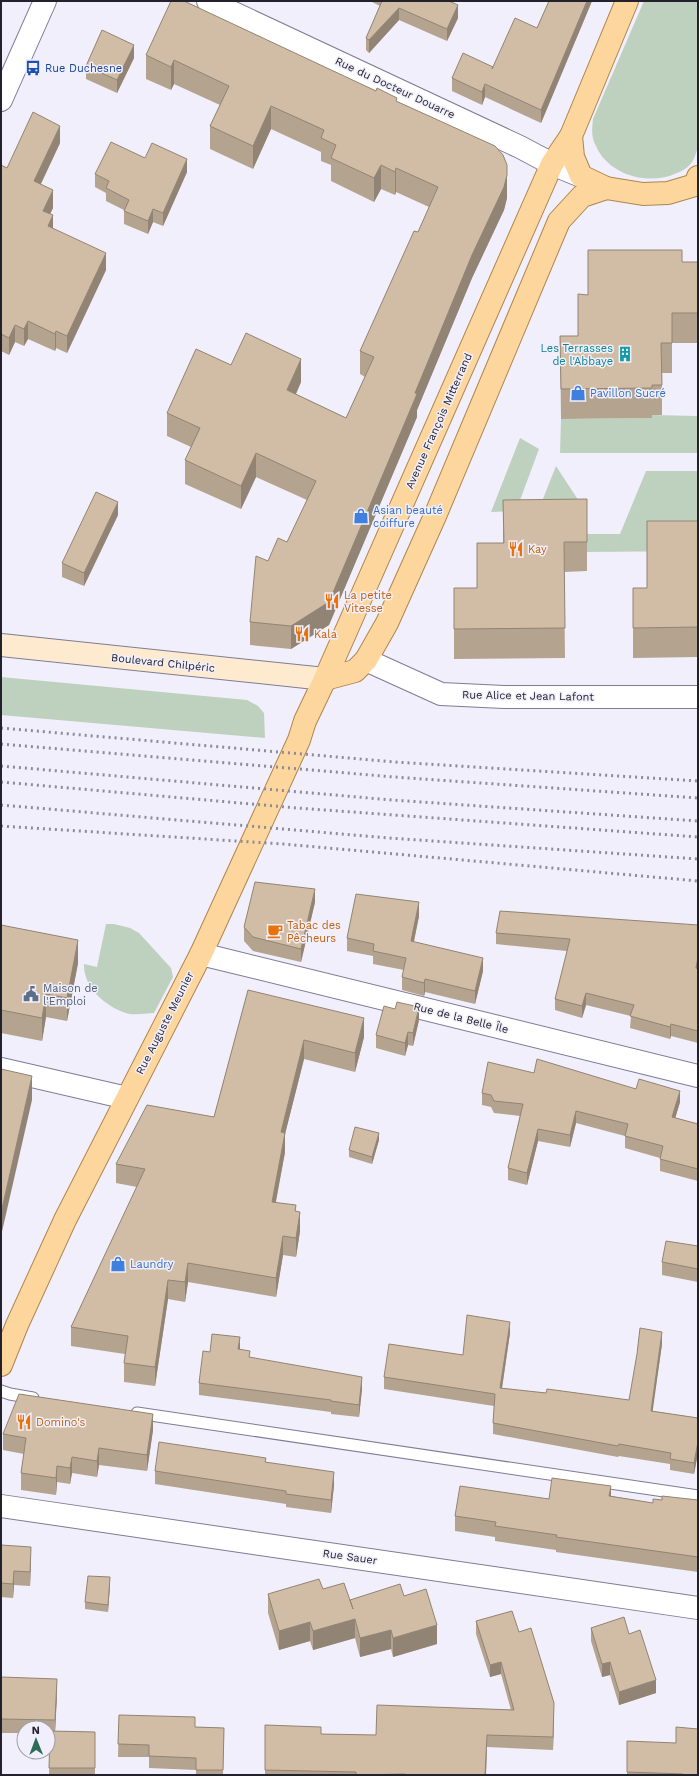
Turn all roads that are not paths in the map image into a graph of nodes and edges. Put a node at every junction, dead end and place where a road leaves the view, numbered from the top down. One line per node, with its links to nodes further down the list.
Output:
1 (45, 1): 4 (street)
2 (208, 1): 6 (street, Rue du Docteur Douarre)
3 (627, 1): 5 (main road, Avenue François Mitterrand)
4 (3, 88)
5 (571, 136): 6 (main road, Avenue François Mitterrand); 7 (main road)
6 (552, 164): 7 (street, Rue du Docteur Douarre); 12 (main road, Avenue François Mitterrand)
7 (581, 176): 9 (main road)
8 (697, 184): 9 (main road)
9 (606, 188): 11 (main road)
10 (1, 645): 12 (street, Boulevard Chilpéric)
11 (366, 660): 12 (main road); 13 (street, Rue Alice et Jean Lafont)
12 (325, 679): 14 (main road, Rue Auguste Meunier)
13 (698, 696)
14 (201, 954): 16 (street, Rue de la Belle Île); 17 (main road, Rue Auguste Meunier)
15 (1, 1069): 17 (street)
16 (698, 1076)
17 (127, 1098): 18 (main road, Rue Auguste Meunier)
18 (1, 1364)
19 (1, 1390): 20 (lane)
20 (45, 1400)
21 (123, 1411): 22 (lane)
22 (698, 1496)
23 (1, 1506): 24 (street, Rue Sauer)
24 (698, 1608)

